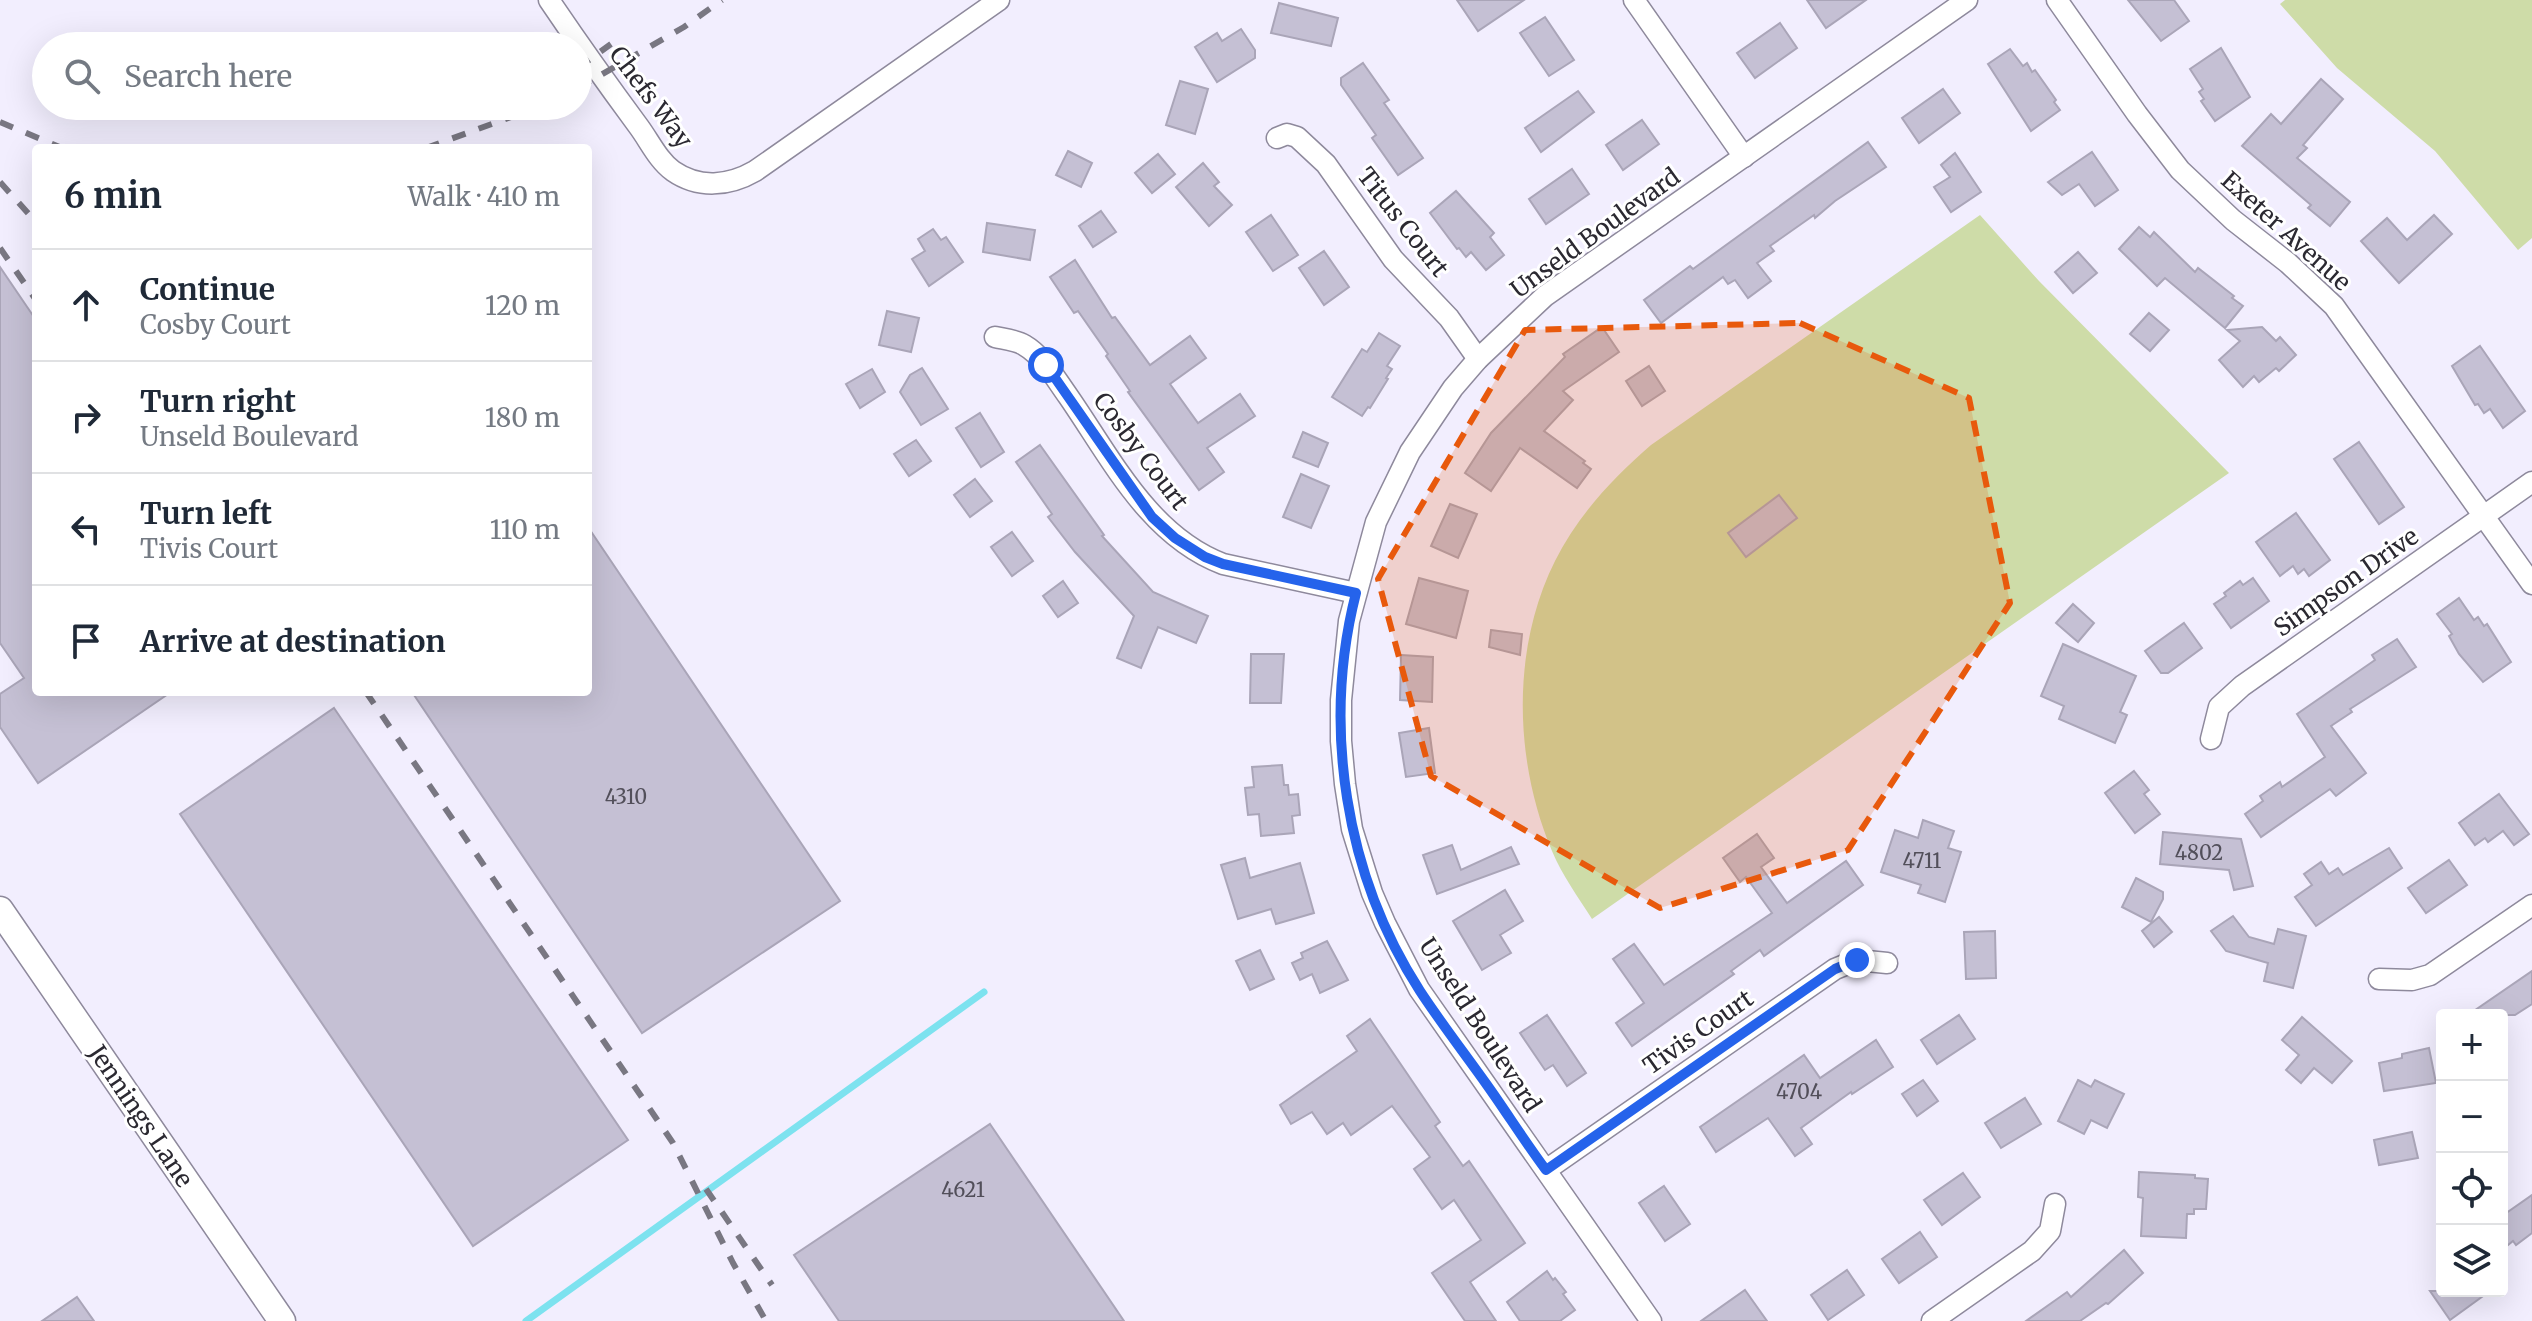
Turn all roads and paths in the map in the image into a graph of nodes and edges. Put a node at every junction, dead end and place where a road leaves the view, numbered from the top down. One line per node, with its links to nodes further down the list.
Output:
1 (549, 0): 6 (street, Chefs Way)
2 (999, 0): 7 (street, Chefs Way)
3 (1634, 0): 9 (street)
4 (1967, 0): 9 (street, Unseld Boulevard)
5 (2057, 0): 13 (street, Exeter Avenue)
6 (571, 32)
7 (592, 61)
8 (1277, 138): 11 (street, Titus Court)
9 (1744, 157): 11 (street, Unseld Boulevard)
10 (995, 337): 15 (street, Cosby Court)
11 (1478, 359): 15 (street, Unseld Boulevard)
12 (2532, 482): 13 (street, Simpson Drive)
13 (2483, 517): 14 (street, Exeter Avenue); 16 (street, Simpson Drive)
14 (2532, 584)
15 (1356, 593): 21 (street, Unseld Boulevard)
16 (2211, 739)
17 (2532, 905): 20 (street)
18 (0, 910): 23 (street, Jennings Lane)
19 (1887, 963): 21 (street, Tivis Court)
20 (2379, 979)
21 (1546, 1170): 24 (street, Unseld Boulevard)
22 (2055, 1204): 25 (street)
23 (282, 1321)
24 (1651, 1321)
25 (1932, 1321)

